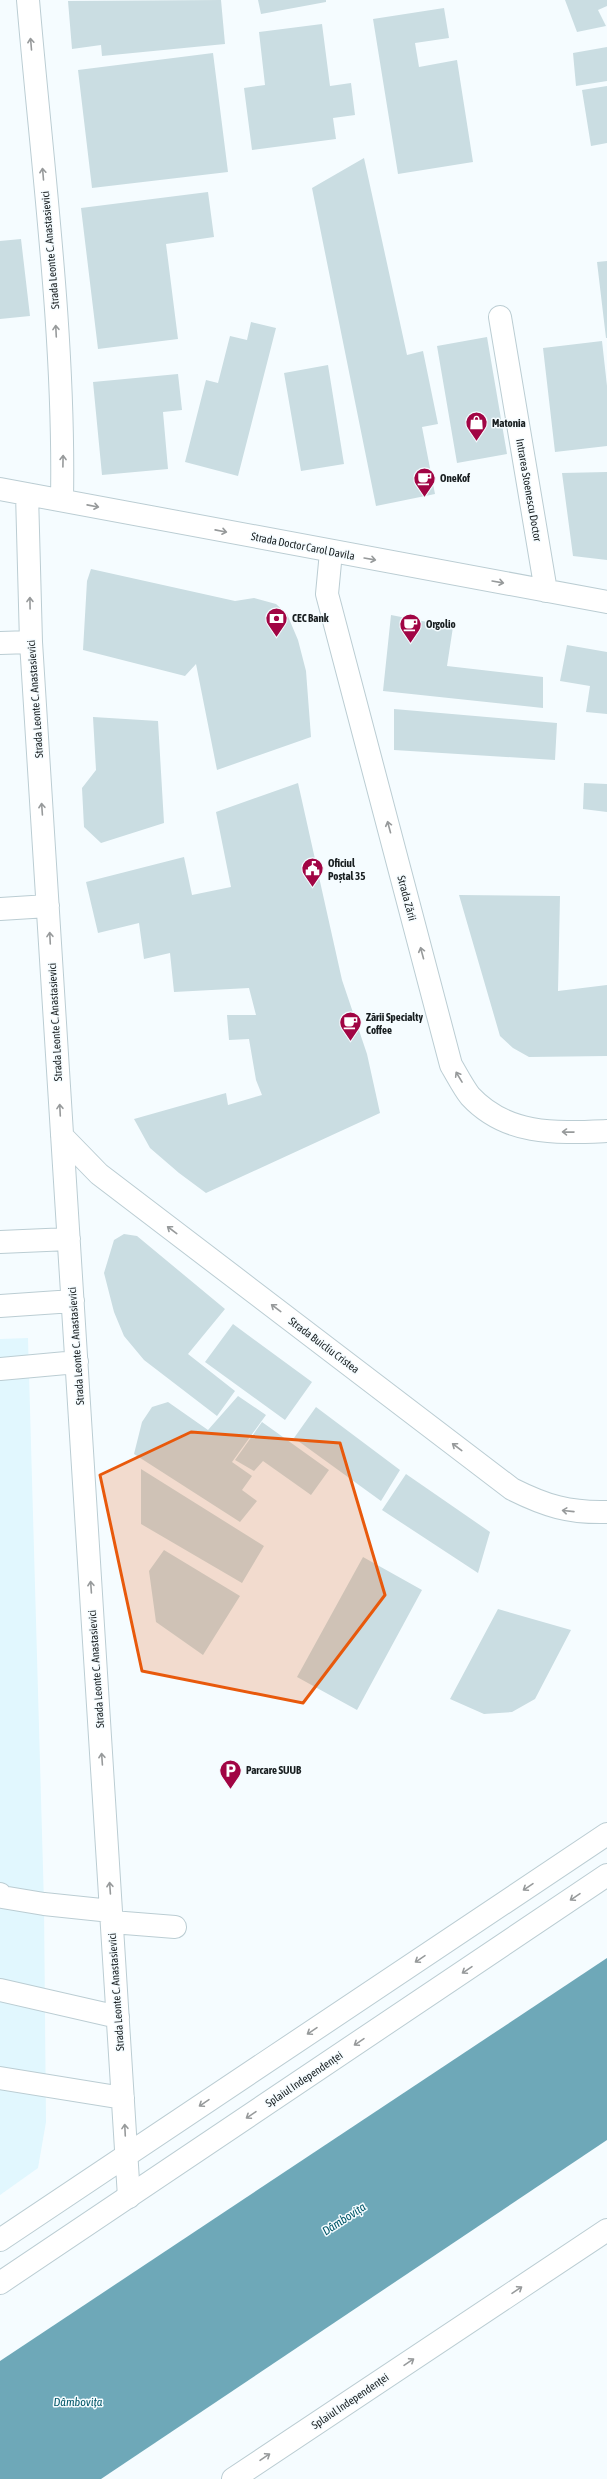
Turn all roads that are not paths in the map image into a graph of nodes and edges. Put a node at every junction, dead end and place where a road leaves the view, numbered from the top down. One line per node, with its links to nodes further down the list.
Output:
1 (28, 0): 5 (street, Strada Leonte C. Anastasievici, one-way to 1)
2 (500, 317): 7 (street, Intrarea Stoenescu Doctor)
3 (0, 489): 4 (street, Strada Doctor Carol Davila)
4 (27, 494): 5 (street, Strada Doctor Carol Davila); 9 (street, Strada Leonte C. Anastasievici, one-way to 4)
5 (62, 500): 6 (street, Strada Doctor Carol Davila, one-way to 6)
6 (331, 552): 7 (street, Strada Doctor Carol Davila, one-way to 7); 13 (street, Strada Zării, one-way to 6)
7 (546, 592): 8 (street, Strada Doctor Carol Davila)
8 (607, 602)
9 (31, 642): 10 (street); 11 (street, Strada Leonte C. Anastasievici, one-way to 9)
10 (0, 643)
11 (48, 906): 12 (street); 14 (street, Strada Leonte C. Anastasievici, one-way to 11)
12 (0, 909)
13 (607, 1132)
14 (62, 1136): 15 (street, Strada Leonte C. Anastasievici); 21 (street, Strada Buicliu Cristea, one-way to 14)
15 (69, 1239): 16 (street); 17 (street, Strada Leonte C. Anastasievici)
16 (0, 1242)
17 (73, 1301): 18 (street); 19 (street, Strada Leonte C. Anastasievici)
18 (0, 1306)
19 (77, 1362): 20 (street); 25 (street, Strada Leonte C. Anastasievici, one-way to 19)
20 (0, 1369)
21 (607, 1512)
22 (607, 1834): 31 (street, one-way to 31)
23 (607, 1875): 32 (street, Splaiul Independenței, one-way to 32)
24 (0, 1894): 25 (street)
25 (111, 1916): 26 (street); 28 (street, Strada Leonte C. Anastasievici)
26 (175, 1927)
27 (0, 1990): 28 (street)
28 (118, 2017): 30 (street, Strada Leonte C. Anastasievici)
29 (0, 2078): 30 (street)
30 (123, 2098): 31 (street, Strada Leonte C. Anastasievici, one-way to 30)
31 (126, 2156): 32 (street, Strada Leonte C. Anastasievici); 34 (street)
32 (129, 2197): 35 (street, Splaiul Independenței)
33 (607, 2230): 36 (street, Splaiul Independenței, one-way to 33)
34 (0, 2240)
35 (0, 2283)
36 (233, 2479)

